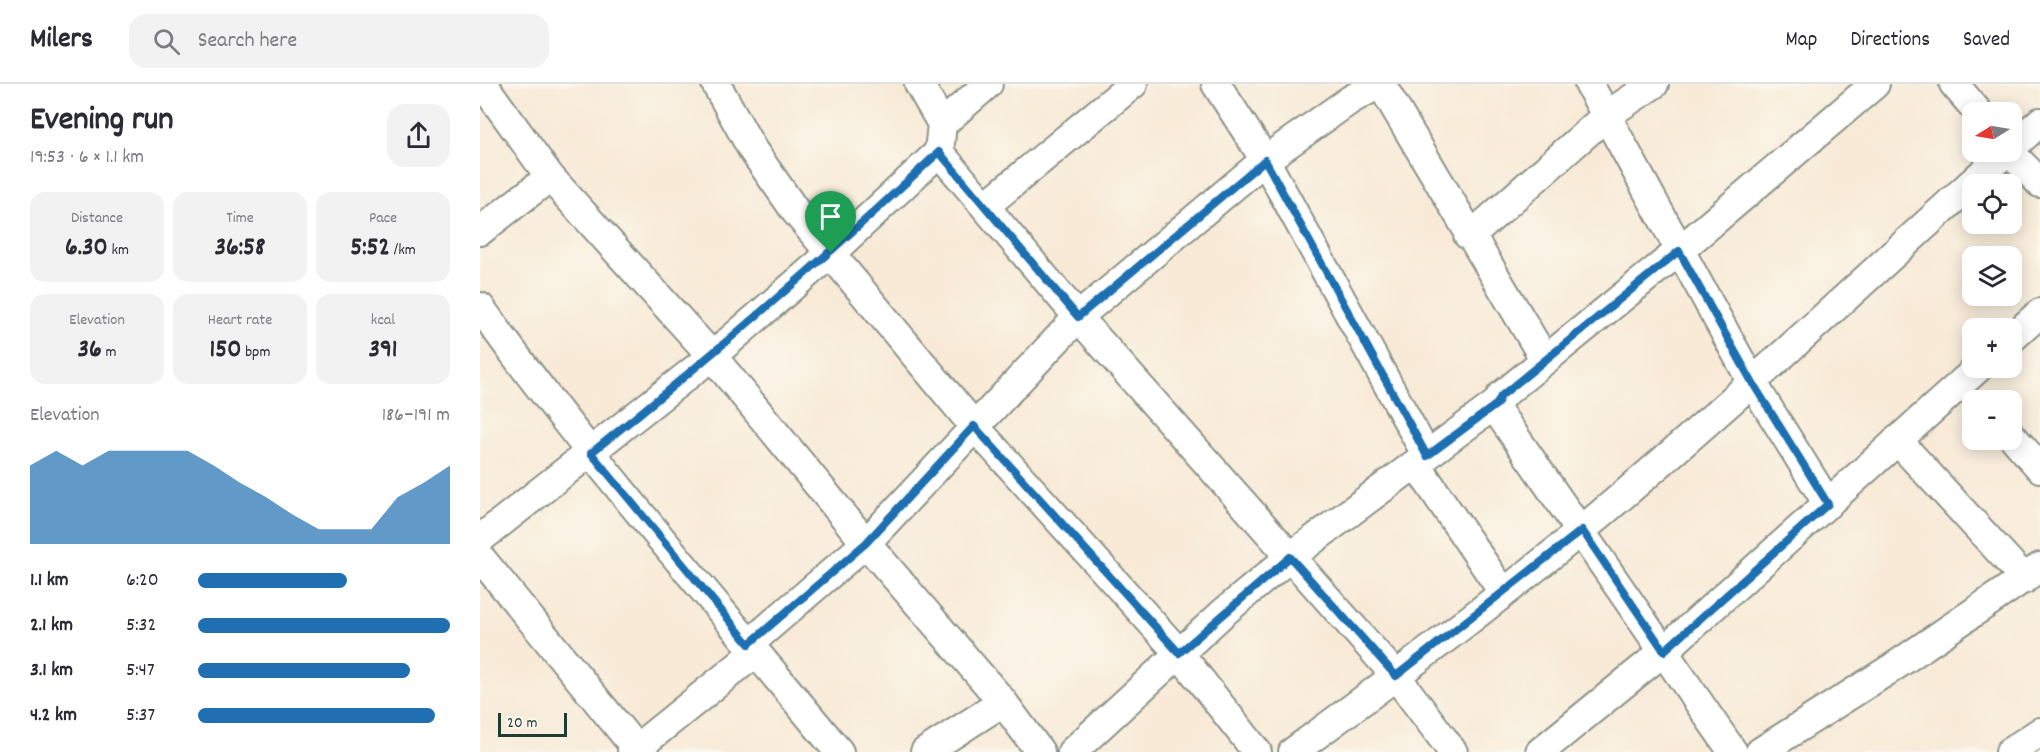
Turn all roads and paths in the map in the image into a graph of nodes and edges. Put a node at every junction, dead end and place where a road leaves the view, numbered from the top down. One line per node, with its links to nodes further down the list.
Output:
1 (716, 84): 26 (street)
2 (919, 84): 15 (street)
3 (988, 84): 15 (street)
4 (1133, 84): 22 (street)
5 (1216, 84): 17 (street)
6 (1380, 84): 17 (street); 24 (street)
7 (1589, 84): 13 (street)
8 (1654, 84): 13 (street)
9 (1875, 84): 25 (street)
10 (1954, 84): 12 (street)
11 (487, 85): 20 (street)
12 (1969, 102)
13 (1607, 115): 24 (street); 25 (street)
14 (2040, 122): 16 (street)
15 (941, 138): 22 (street); 26 (street)
16 (2022, 138)
17 (1265, 160): 29 (street); 40 (street)
18 (1997, 162): 33 (street)
19 (2018, 162): 21 (street)
20 (550, 177): 23 (street); 31 (street)
21 (2040, 183)
22 (985, 206): 29 (street)
23 (480, 231)
24 (1468, 235): 32 (street)
25 (1679, 251): 32 (street); 33 (street)
26 (831, 253): 31 (street); 36 (street)
27 (480, 307): 39 (street)
28 (2040, 313): 30 (street)
29 (1078, 317): 36 (street); 47 (street)
30 (2022, 329)
31 (712, 356): 39 (street); 45 (street)
32 (1545, 360): 35 (street)
33 (1752, 382): 42 (street); 43 (street)
34 (1974, 383): 37 (street)
35 (1497, 404): 40 (street); 43 (street)
36 (974, 426): 45 (street); 52 (street)
37 (1897, 440): 42 (street); 48 (street)
38 (2022, 447): 41 (street)
39 (591, 453): 44 (street); 50 (street)
40 (1421, 460): 47 (street); 49 (street)
41 (2040, 468)
42 (1828, 504): 51 (street)
43 (1582, 530): 49 (street); 51 (street)
44 (480, 539)
45 (866, 543): 50 (street); 54 (street)
46 (480, 557): 56 (street)
47 (1290, 557): 52 (street); 53 (street)
48 (2032, 573): 66 (street)
49 (1503, 592): 53 (street)
50 (753, 648): 56 (street); 57 (street)
51 (1664, 651): 64 (street); 65 (street)
52 (1179, 653): 60 (street); 61 (street)
53 (1396, 676): 62 (street); 63 (street)
54 (1003, 702): 58 (street); 59 (street)
55 (2040, 732): 67 (street)
56 (636, 751)
57 (839, 752)
58 (925, 752)
59 (1040, 752)
60 (1072, 752)
61 (1257, 752)
62 (1293, 752)
63 (1453, 752)
64 (1540, 752)
65 (1733, 752)
66 (1760, 752)
67 (2010, 752)

